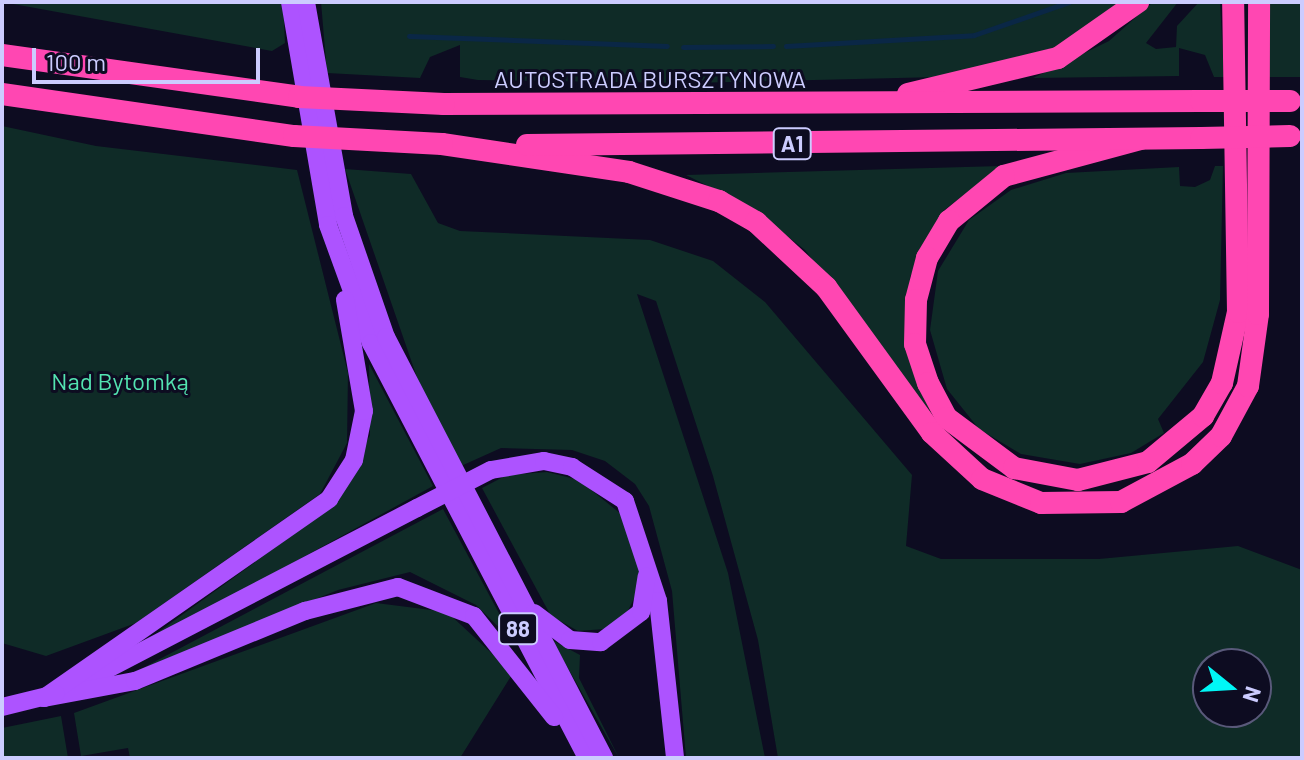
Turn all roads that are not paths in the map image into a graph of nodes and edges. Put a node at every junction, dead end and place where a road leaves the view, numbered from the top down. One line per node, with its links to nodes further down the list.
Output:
1 (290, 2): 13 (main road, 88)
2 (306, 2): 15 (main road, 88)
3 (1138, 2): 9 (highway)
4 (1233, 2): 11 (highway)
5 (1259, 2): 12 (highway)
6 (2, 55): 9 (highway, AUTOSTRADA BURSZTYNOWA / A1, bridge)
7 (2, 94): 12 (highway, A1, bridge)
8 (1296, 101): 9 (highway, AUTOSTRADA BURSZTYNOWA / A1, bridge)
9 (844, 106)
10 (1296, 136): 11 (highway, A1, bridge)
11 (1141, 139): 12 (highway, A1)
12 (442, 144)
13 (328, 225): 16 (main road); 18 (main road, 88)
14 (647, 553): 15 (main road); 16 (main road, bridge); 20 (main road)
15 (520, 598): 19 (main road, 88)
16 (44, 698): 17 (main road); 18 (main road)
17 (2, 707)
18 (585, 758)
19 (604, 758)
20 (675, 758)

